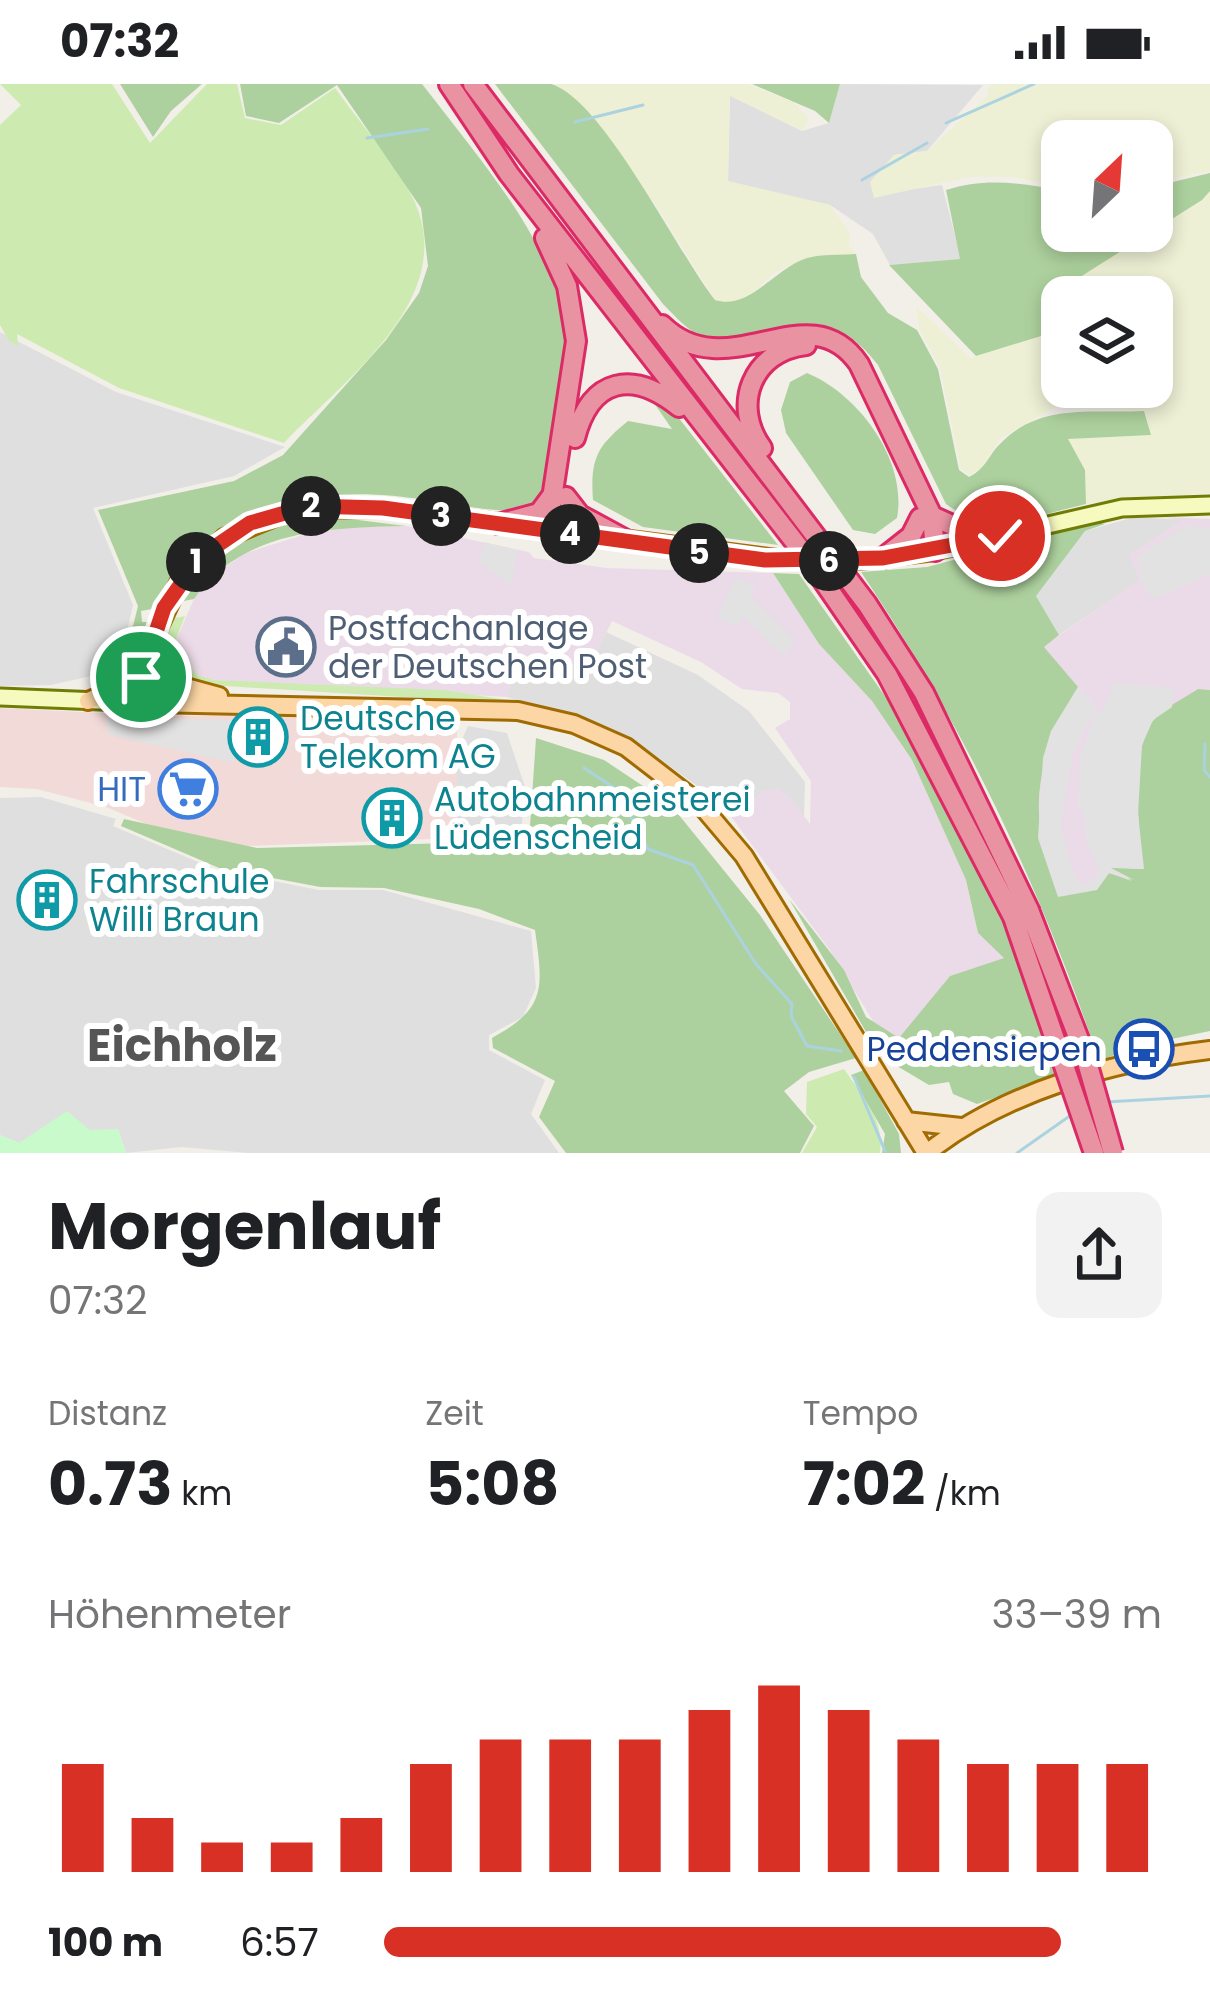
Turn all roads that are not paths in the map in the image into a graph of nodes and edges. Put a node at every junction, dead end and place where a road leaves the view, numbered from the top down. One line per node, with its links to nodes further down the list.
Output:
1 (449, 84): 3 (highway)
2 (473, 84): 4 (highway)
3 (509, 174): 6 (highway); 7 (highway)
4 (602, 260): 5 (highway); 10 (highway)
5 (862, 377): 9 (highway); 10 (highway)
6 (710, 433): 7 (highway); 22 (highway)
7 (562, 490): 11 (highway); 12 (highway); 14 (highway)
8 (1210, 505): 13 (main road)
9 (926, 517): 13 (highway); 15 (highway); 16 (highway)
10 (806, 518): 22 (highway)
11 (498, 524): 12 (main road); 17 (main road)
12 (553, 532): 14 (main road)
13 (1000, 536): 15 (main road)
14 (628, 541): 16 (main road, bridge)
15 (935, 551): 16 (main road)
16 (883, 558)
17 (150, 666): 19 (main road); 20 (main road); 21 (main road)
18 (0, 697): 19 (main road)
19 (88, 701): 20 (main road)
20 (149, 703): 21 (main road)
21 (241, 703): 24 (main road)
22 (1021, 913): 27 (highway, bridge); 28 (highway, bridge)
23 (1210, 1050): 25 (main road)
24 (906, 1121): 25 (main road); 26 (main road)
25 (962, 1127): 26 (main road)
26 (927, 1153)
27 (1094, 1153)
28 (1113, 1153)

